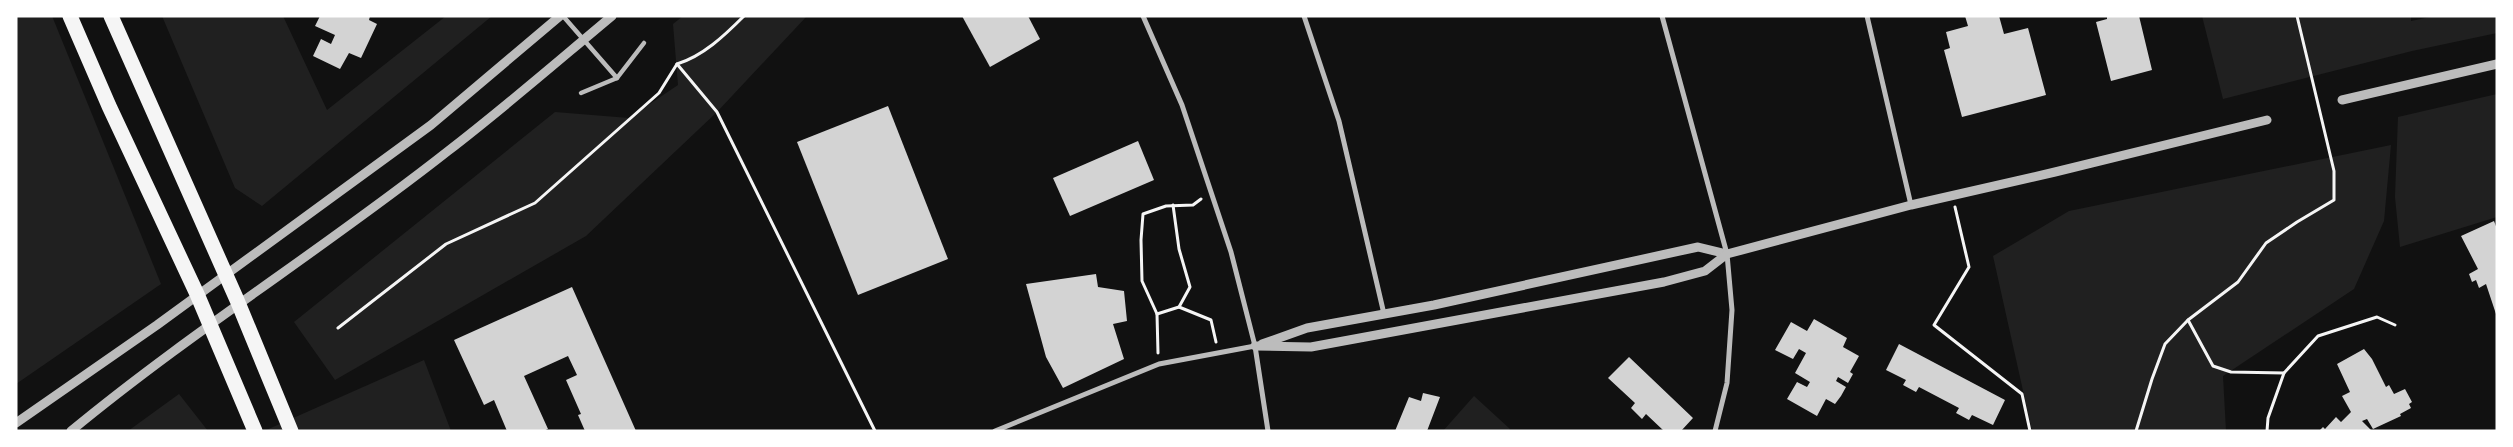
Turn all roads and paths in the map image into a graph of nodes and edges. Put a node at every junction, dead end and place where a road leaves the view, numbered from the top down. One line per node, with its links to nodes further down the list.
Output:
1 (70, 16): 35 (highway)
2 (110, 16): 36 (highway)
3 (561, 16): 14 (street); 33 (street)
4 (612, 16): 34 (street)
5 (744, 16): 12 (path)
6 (1143, 16): 29 (street)
7 (1304, 16): 25 (street)
8 (1662, 16): 22 (street)
9 (1867, 16): 21 (street)
10 (2297, 16): 26 (path)
11 (644, 43): 14 (street)
12 (677, 64): 28 (path); 37 (path)
13 (2497, 64): 16 (street)
14 (617, 78): 15 (street)
15 (581, 93)
16 (2342, 100)
17 (2268, 120): 18 (street)
18 (1952, 196): 21 (street); 41 (path)
19 (1204, 197): 20 (path)
20 (1173, 205): 23 (path); 24 (path)
21 (1911, 205): 22 (street)
22 (1727, 254): 25 (street); 29 (street); 40 (street)
23 (1179, 307): 24 (path); 30 (path)
24 (1156, 314): 31 (path)
25 (1384, 314): 29 (street)
26 (2188, 320): 32 (path); 42 (path)
27 (2395, 325): 32 (path)
28 (338, 328)
29 (1255, 346): 30 (street); 39 (street)
30 (1219, 354): 31 (street)
31 (1159, 364): 38 (street)
32 (2284, 373): 43 (path)
33 (16, 423)
34 (71, 431)
35 (255, 431)
36 (292, 431)
37 (876, 431)
38 (995, 431)
39 (1268, 431)
40 (1715, 431)
41 (2030, 431)
42 (2136, 431)
43 (2267, 431)

